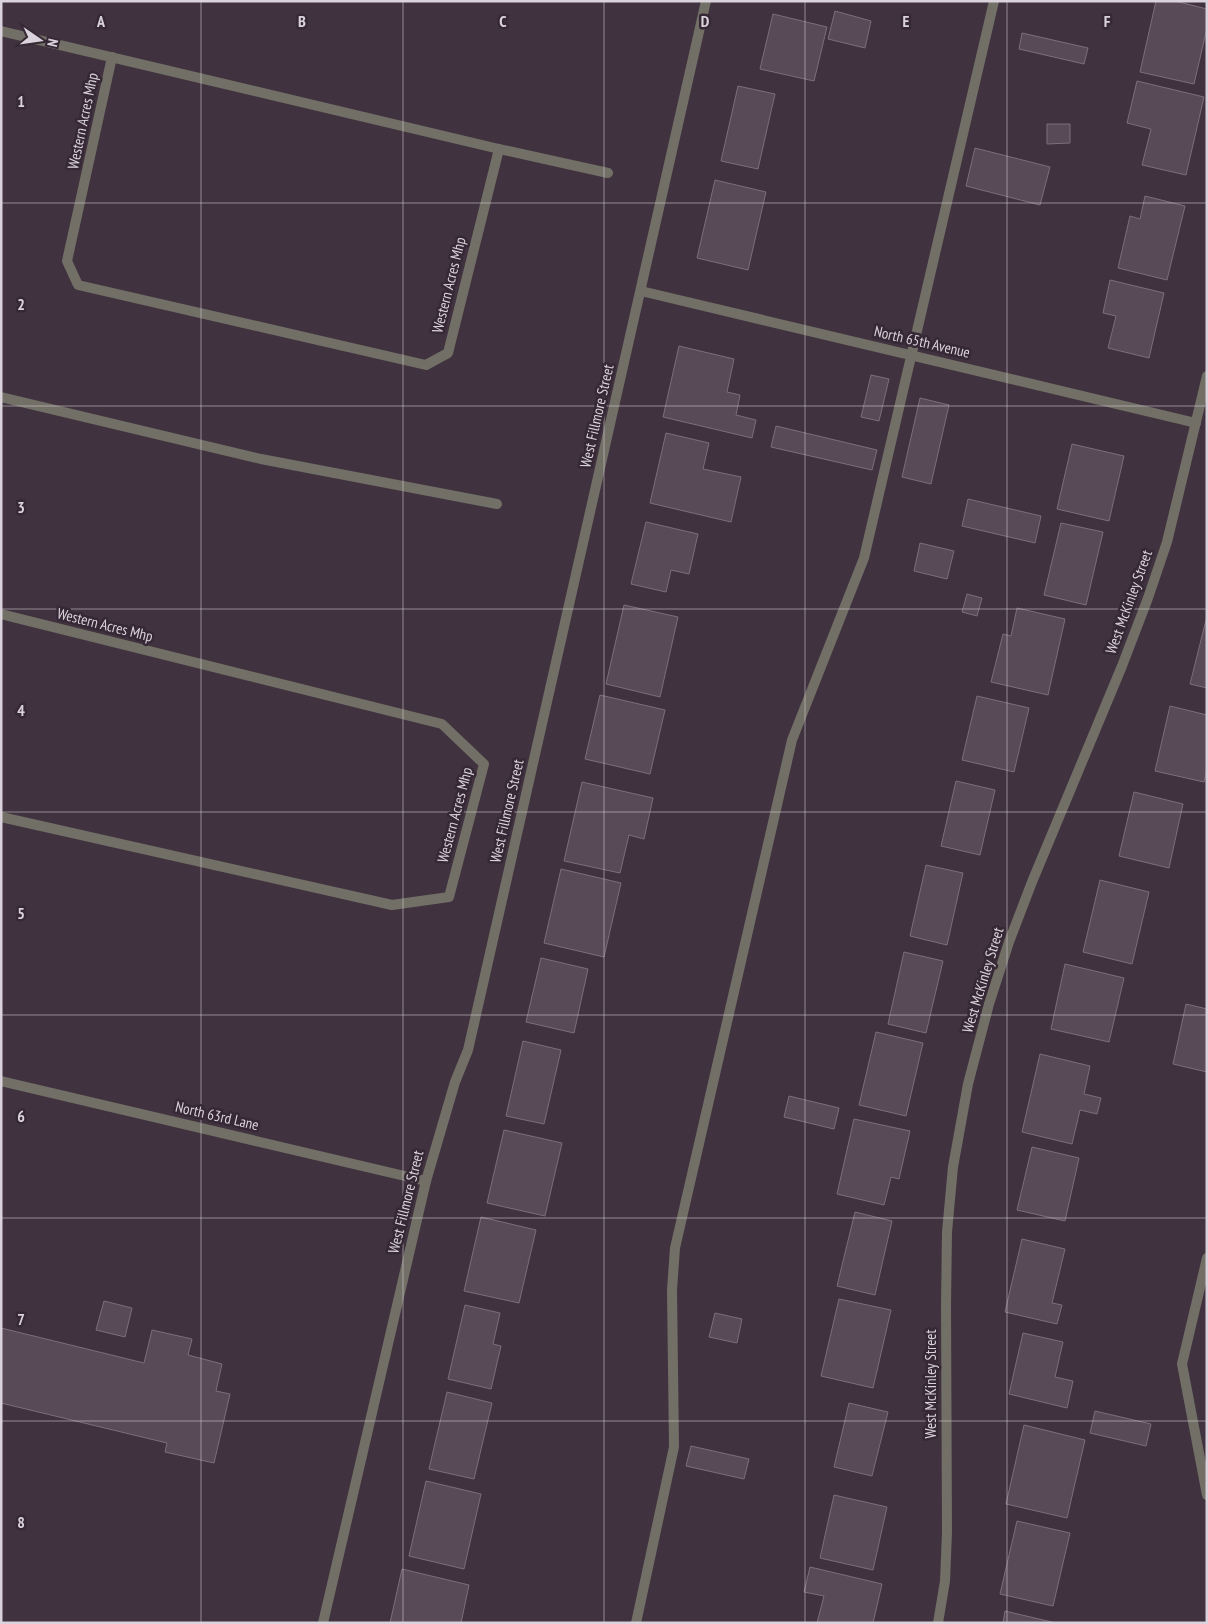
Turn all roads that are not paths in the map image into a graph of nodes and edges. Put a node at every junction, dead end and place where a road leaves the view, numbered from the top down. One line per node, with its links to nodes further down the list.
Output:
1 (706, 1): 7 (street, West Fillmore Street)
2 (994, 1): 8 (street)
3 (1, 31): 4 (street, Western Acres Mhp)
4 (112, 57): 5 (street, Western Acres Mhp); 5 (street, Western Acres Mhp)
5 (499, 149): 6 (street, Western Acres Mhp)
6 (608, 173)
7 (641, 291): 8 (street, North 65th Avenue); 16 (street, West Fillmore Street)
8 (913, 355): 11 (street, North 65th Avenue); 20 (street)
9 (1207, 376): 11 (street, West McKinley Street)
10 (1, 397): 12 (street)
11 (1196, 423): 21 (street, West McKinley Street)
12 (497, 504)
13 (1, 614): 14 (street, Western Acres Mhp)
14 (1, 818)
15 (1, 1081): 16 (street, North 63rd Lane)
16 (426, 1181): 19 (street, West Fillmore Street)
17 (1207, 1258): 18 (street)
18 (1207, 1495)
19 (323, 1623)
20 (636, 1623)
21 (938, 1623)

